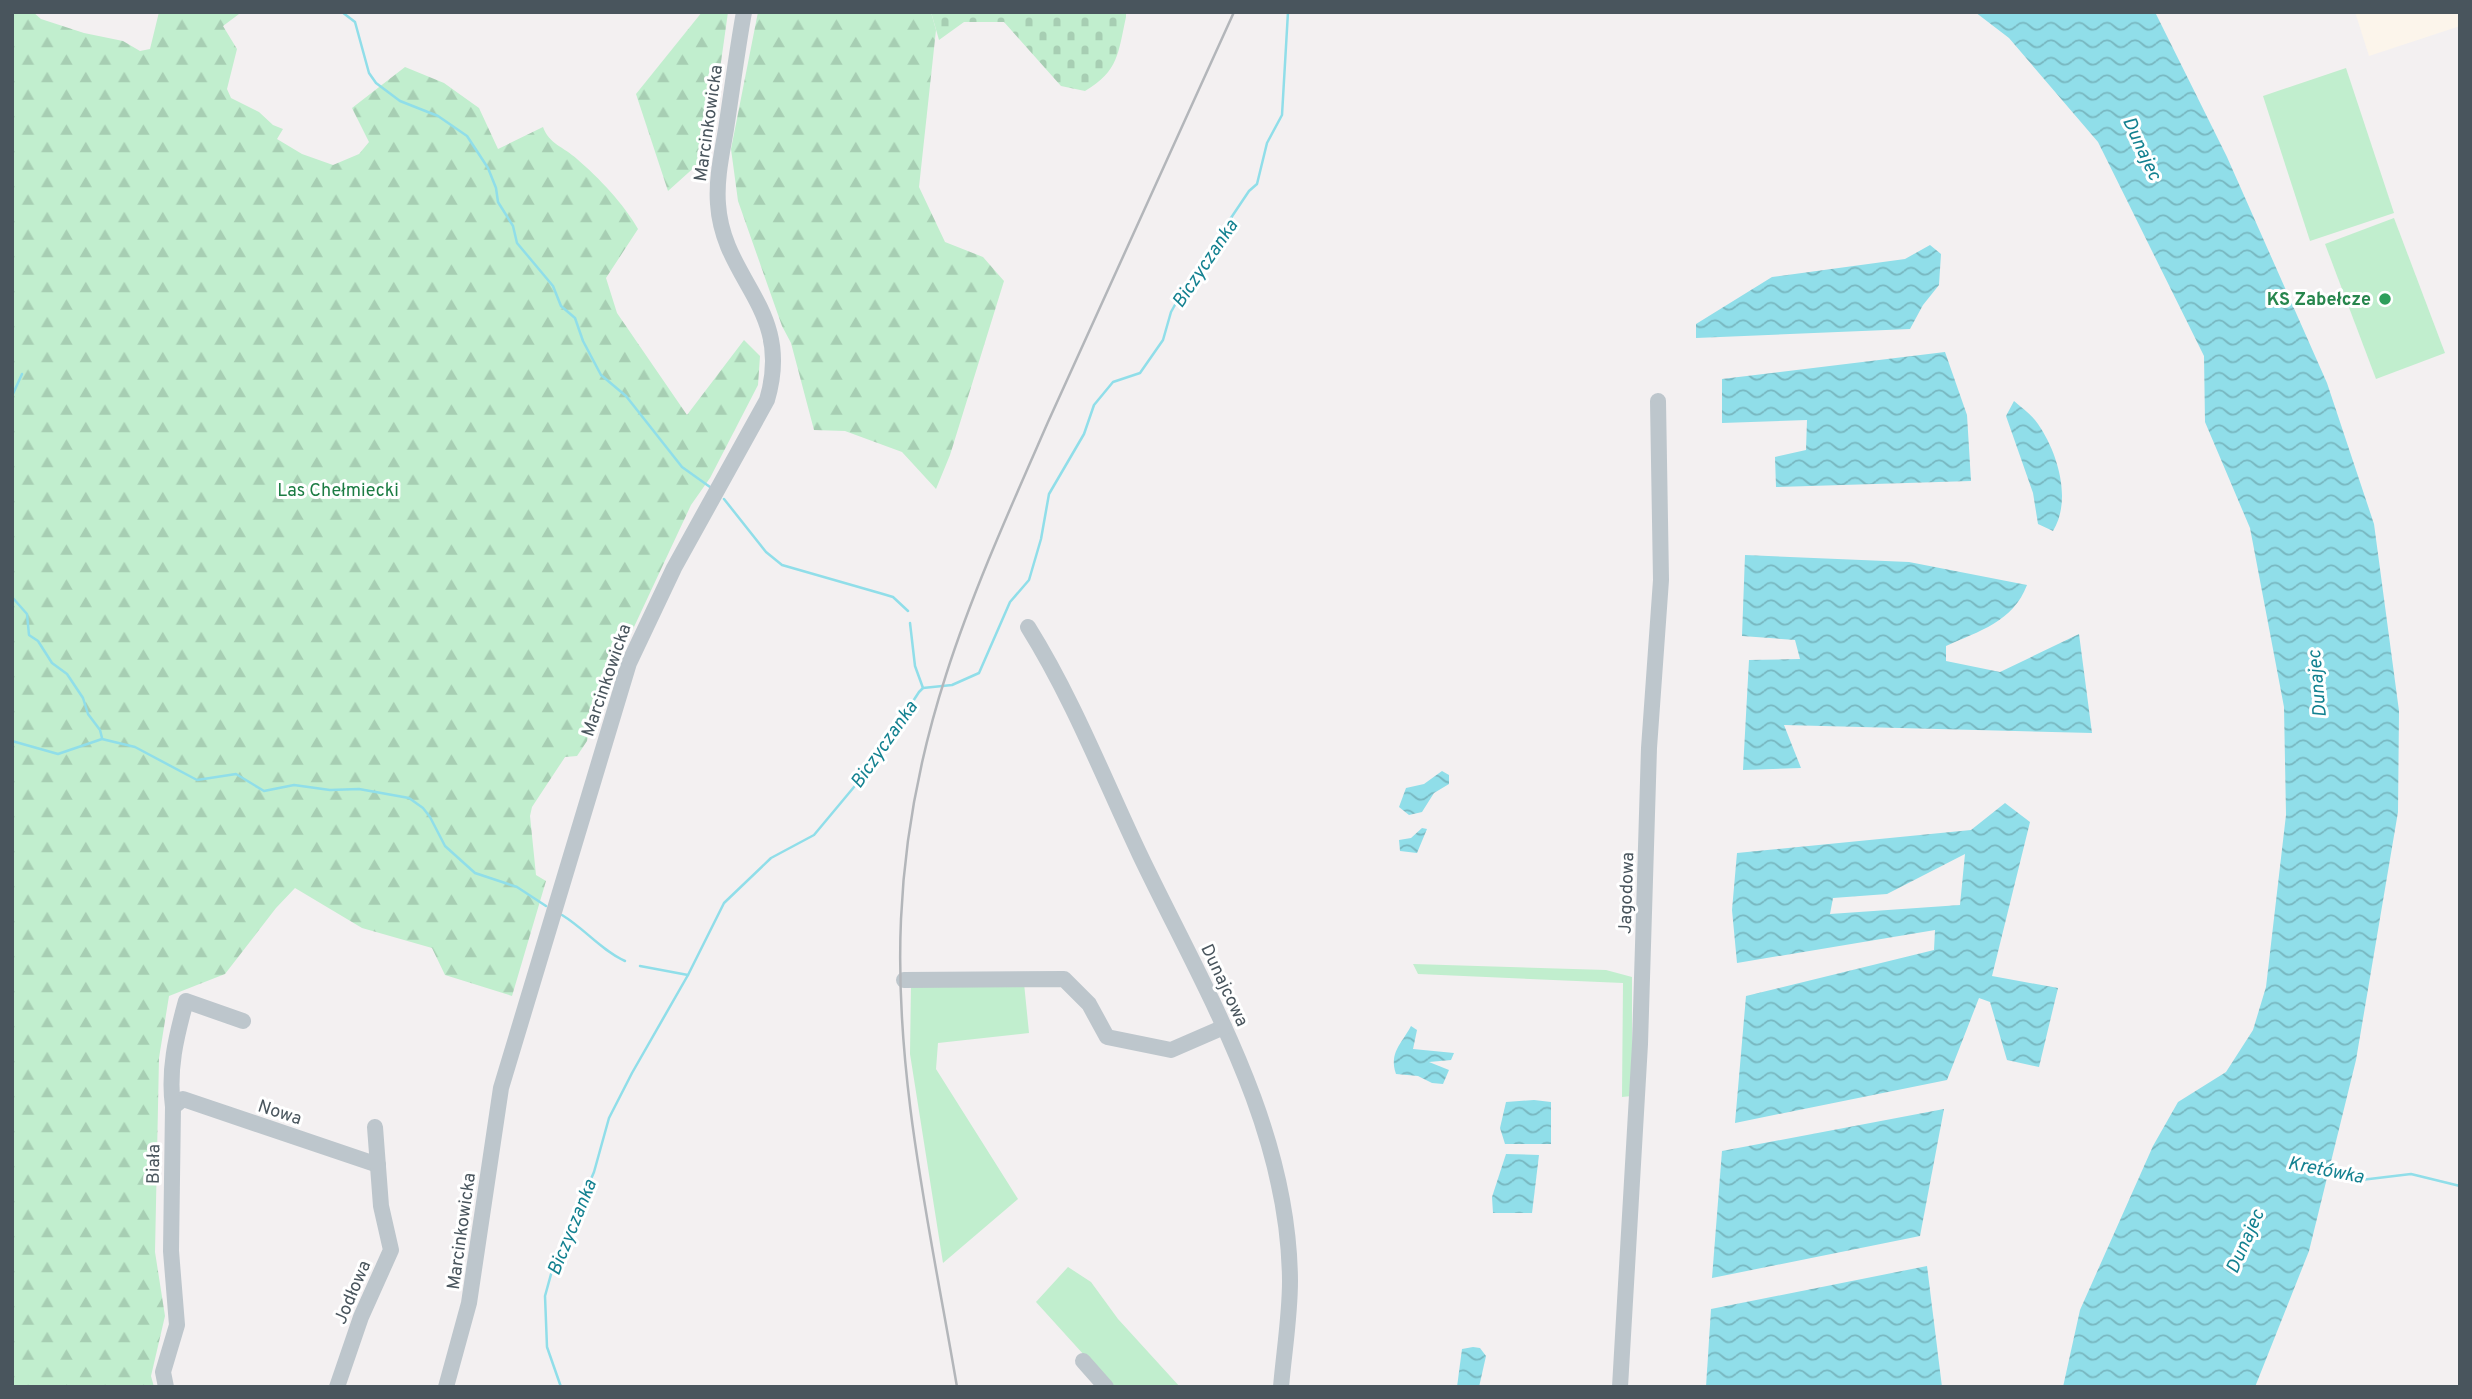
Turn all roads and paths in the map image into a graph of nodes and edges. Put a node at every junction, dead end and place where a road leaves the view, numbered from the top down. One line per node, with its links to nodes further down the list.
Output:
1 (744, 12): 13 (street, Marcinkowicka)
2 (1658, 401): 16 (street, Jagodowa)
3 (1028, 627): 6 (street, Dunajcowa)
4 (904, 980): 6 (street)
5 (243, 1021): 7 (street, Biała)
6 (1224, 1027): 15 (street, Dunajcowa)
7 (173, 1107): 9 (street, Nowa); 11 (street, Biała)
8 (375, 1127): 9 (street, Jodłowa)
9 (378, 1165): 12 (street, Jodłowa)
10 (1083, 1361): 14 (street)
11 (166, 1387)
12 (337, 1387)
13 (446, 1387)
14 (1106, 1387)
15 (1281, 1387)
16 (1620, 1387)

